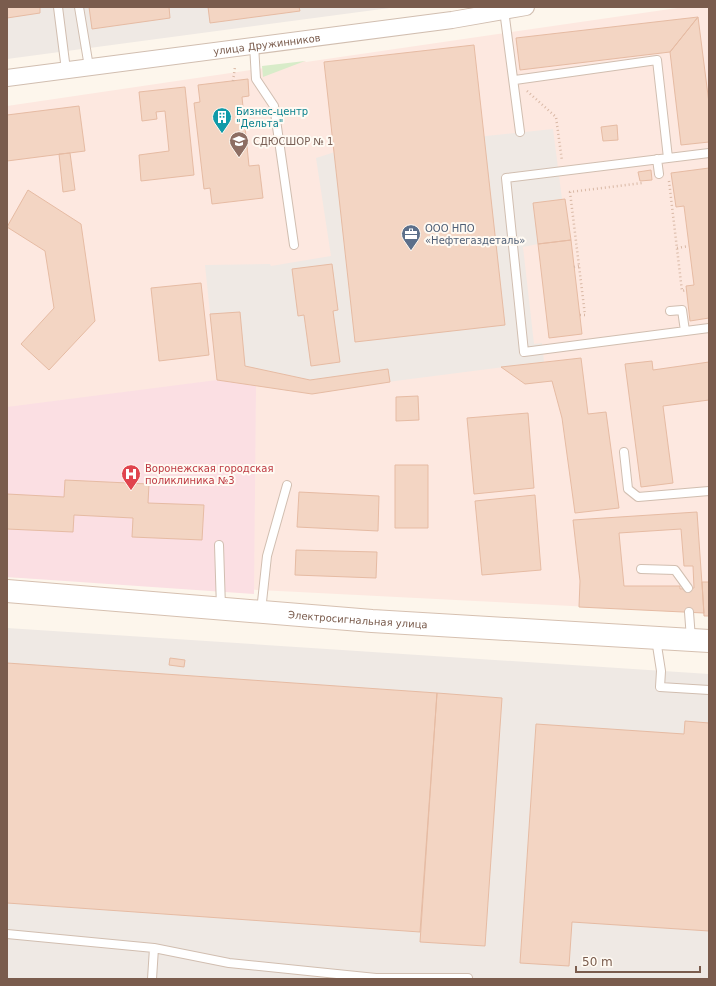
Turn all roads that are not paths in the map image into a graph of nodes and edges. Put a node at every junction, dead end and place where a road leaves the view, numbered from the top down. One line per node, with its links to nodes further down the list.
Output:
1 (58, 7): 5 (lane)
2 (79, 7): 7 (lane)
3 (513, 8): 6 (street, улица Дружинников); 10 (lane)
4 (51, 14): 5 (lane)
5 (59, 17): 8 (lane)
6 (254, 45): 7 (street, улица Дружинников); 16 (lane)
7 (90, 67): 8 (street, улица Дружинников)
8 (66, 70): 9 (street, улица Дружинников)
9 (7, 78)
10 (515, 80): 11 (lane); 13 (lane)
11 (520, 132)
12 (709, 153): 13 (lane)
13 (668, 158): 14 (lane)
14 (657, 159): 15 (lane); 19 (lane)
15 (661, 177)
16 (294, 245)
17 (670, 311): 19 (lane)
18 (709, 328): 19 (lane)
19 (685, 331)
20 (624, 452): 22 (lane)
21 (287, 485): 28 (lane)
22 (709, 490)
23 (219, 545): 27 (lane)
24 (641, 569): 25 (lane)
25 (688, 588)
26 (7, 591): 27 (street, Электросигнальная улица)
27 (221, 608): 28 (street, Электросигнальная улица)
28 (261, 612): 30 (street, Электросигнальная улица)
29 (689, 612): 31 (lane)
30 (656, 638): 31 (street, Электросигнальная улица); 32 (lane)
31 (700, 641)
32 (709, 690)
33 (7, 934): 34 (lane)
34 (154, 948): 35 (lane); 36 (lane)
35 (468, 978)
36 (152, 979)

